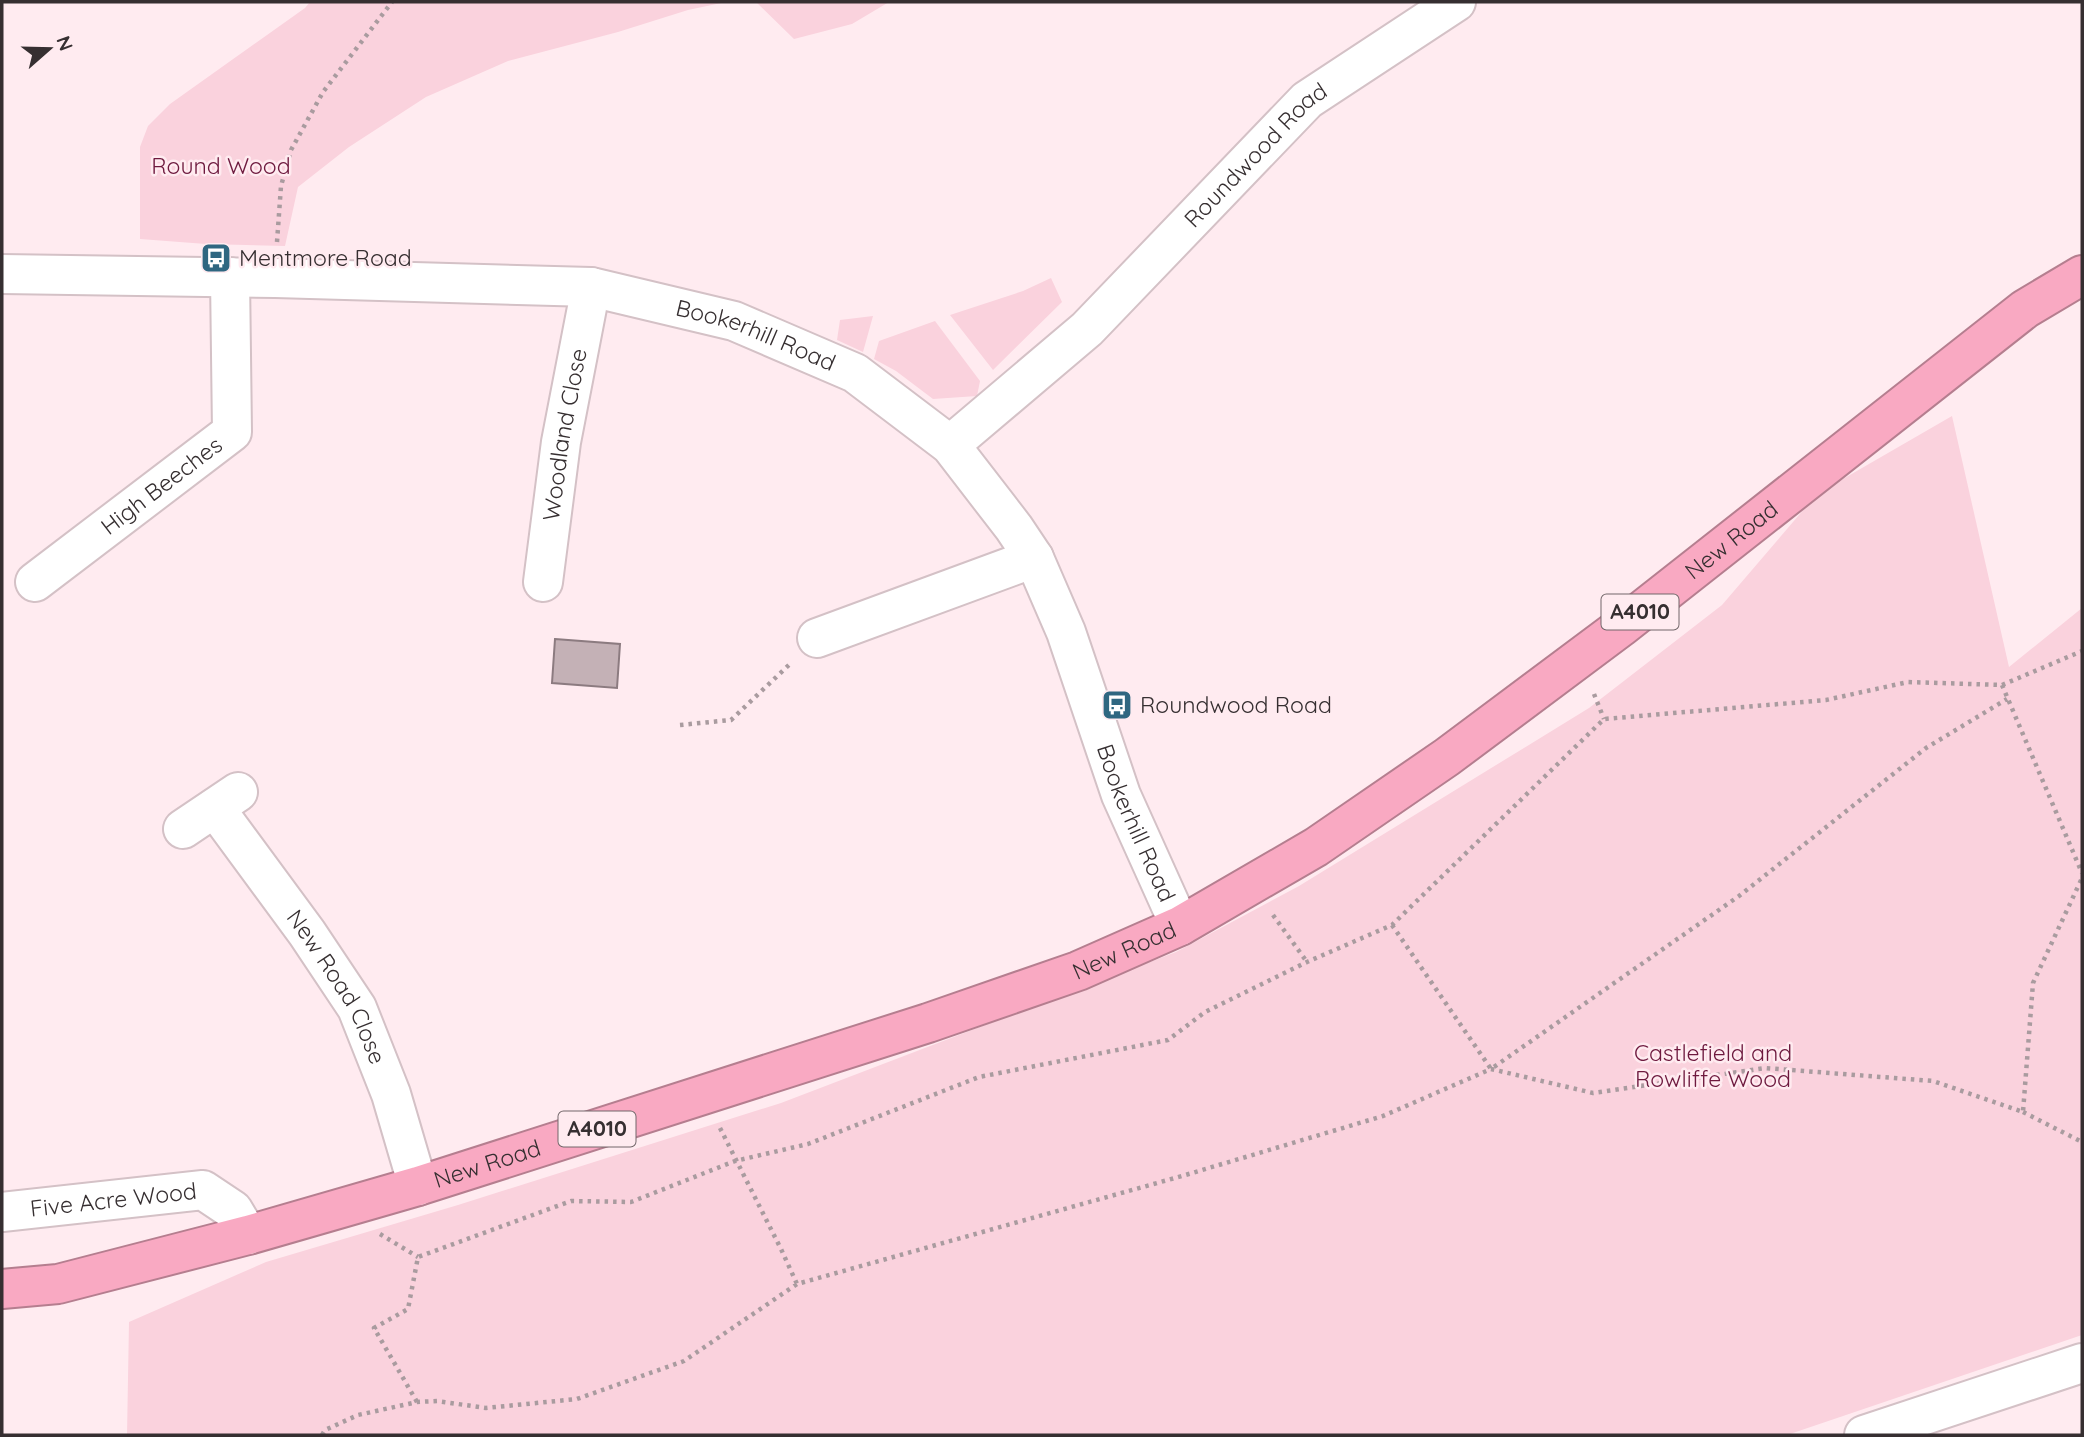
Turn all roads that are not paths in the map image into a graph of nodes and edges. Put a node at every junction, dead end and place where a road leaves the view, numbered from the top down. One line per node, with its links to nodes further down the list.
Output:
1 (1456, 2): 6 (street, Roundwood Road)
2 (2, 274): 4 (street, Bookerhill Road)
3 (2082, 275): 12 (highway, New Road / A4010)
4 (230, 277): 5 (street, Bookerhill Road); 8 (street, High Beeches)
5 (591, 287): 6 (street, Bookerhill Road); 9 (street, Woodland Close)
6 (950, 446): 7 (street, Bookerhill Road)
7 (1034, 558): 10 (street); 12 (street, Bookerhill Road)
8 (35, 582)
9 (543, 582)
10 (817, 638)
11 (183, 830): 13 (street, New Road Close)
12 (1180, 926): 13 (highway, New Road / A4010)
13 (418, 1186): 15 (highway, New Road / A4010)
14 (2, 1212): 15 (street, Five Acre Wood)
15 (248, 1235): 16 (highway, New Road / A4010)
16 (2, 1289)
17 (2082, 1363): 18 (street)
18 (1864, 1435)

